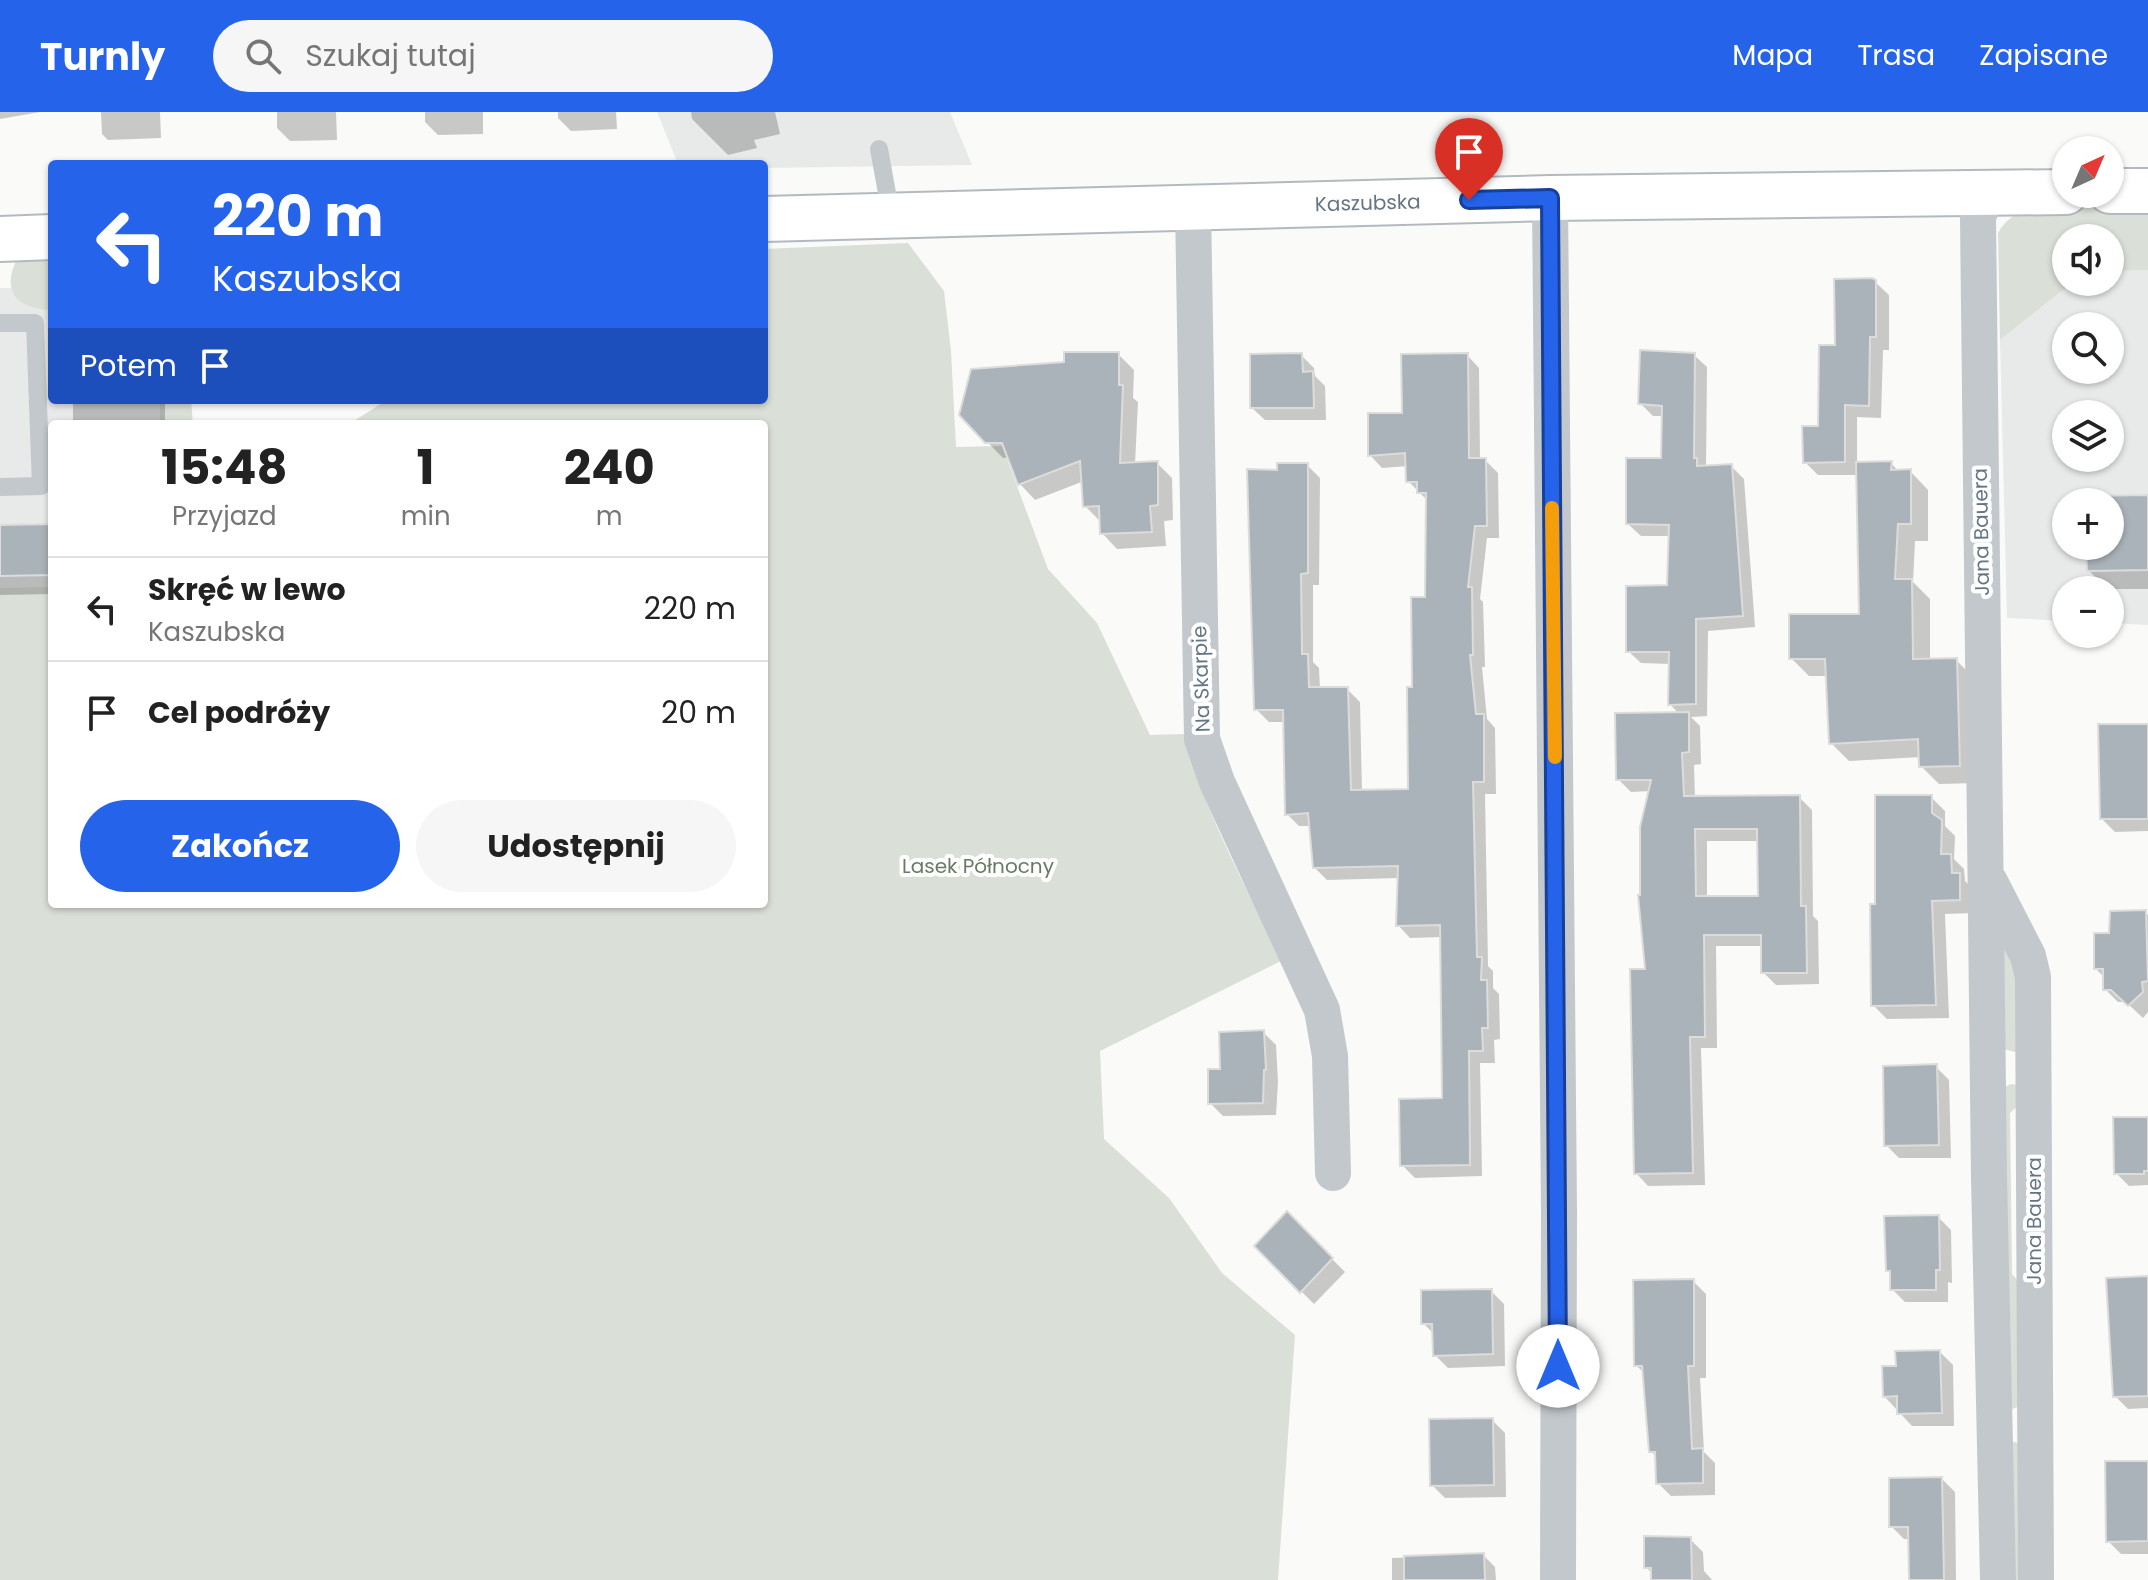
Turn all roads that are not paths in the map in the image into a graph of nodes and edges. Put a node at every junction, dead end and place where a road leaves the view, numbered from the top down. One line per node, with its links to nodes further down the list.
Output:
1 (879, 149): 8 (lane)
2 (2124, 191): 3 (main road)
3 (2148, 191)
4 (2052, 192): 5 (main road, Kaszubska)
5 (1987, 193): 6 (main road, Kaszubska); 15 (street, Jana Bauera)
6 (1550, 198): 7 (main road, Kaszubska); 21 (street)
7 (1193, 207): 8 (main road, Kaszubska); 18 (street, Na Skarpie)
8 (891, 215): 9 (main road, Kaszubska)
9 (768, 219)
10 (48, 237): 11 (main road)
11 (0, 239)
12 (0, 323): 13 (lane)
13 (44, 323): 14 (lane)
14 (0, 487)
15 (1985, 873): 16 (street, Jana Bauera); 17 (street, Jana Bauera)
16 (1988, 1067): 17 (street); 19 (street, Jana Bauera)
17 (2033, 1067): 20 (street, Jana Bauera)
18 (1333, 1173)
19 (1995, 1425): 20 (street); 22 (street, Jana Bauera)
20 (2035, 1425): 23 (street, Jana Bauera)
21 (1558, 1580)
22 (1998, 1580)
23 (2036, 1580)

